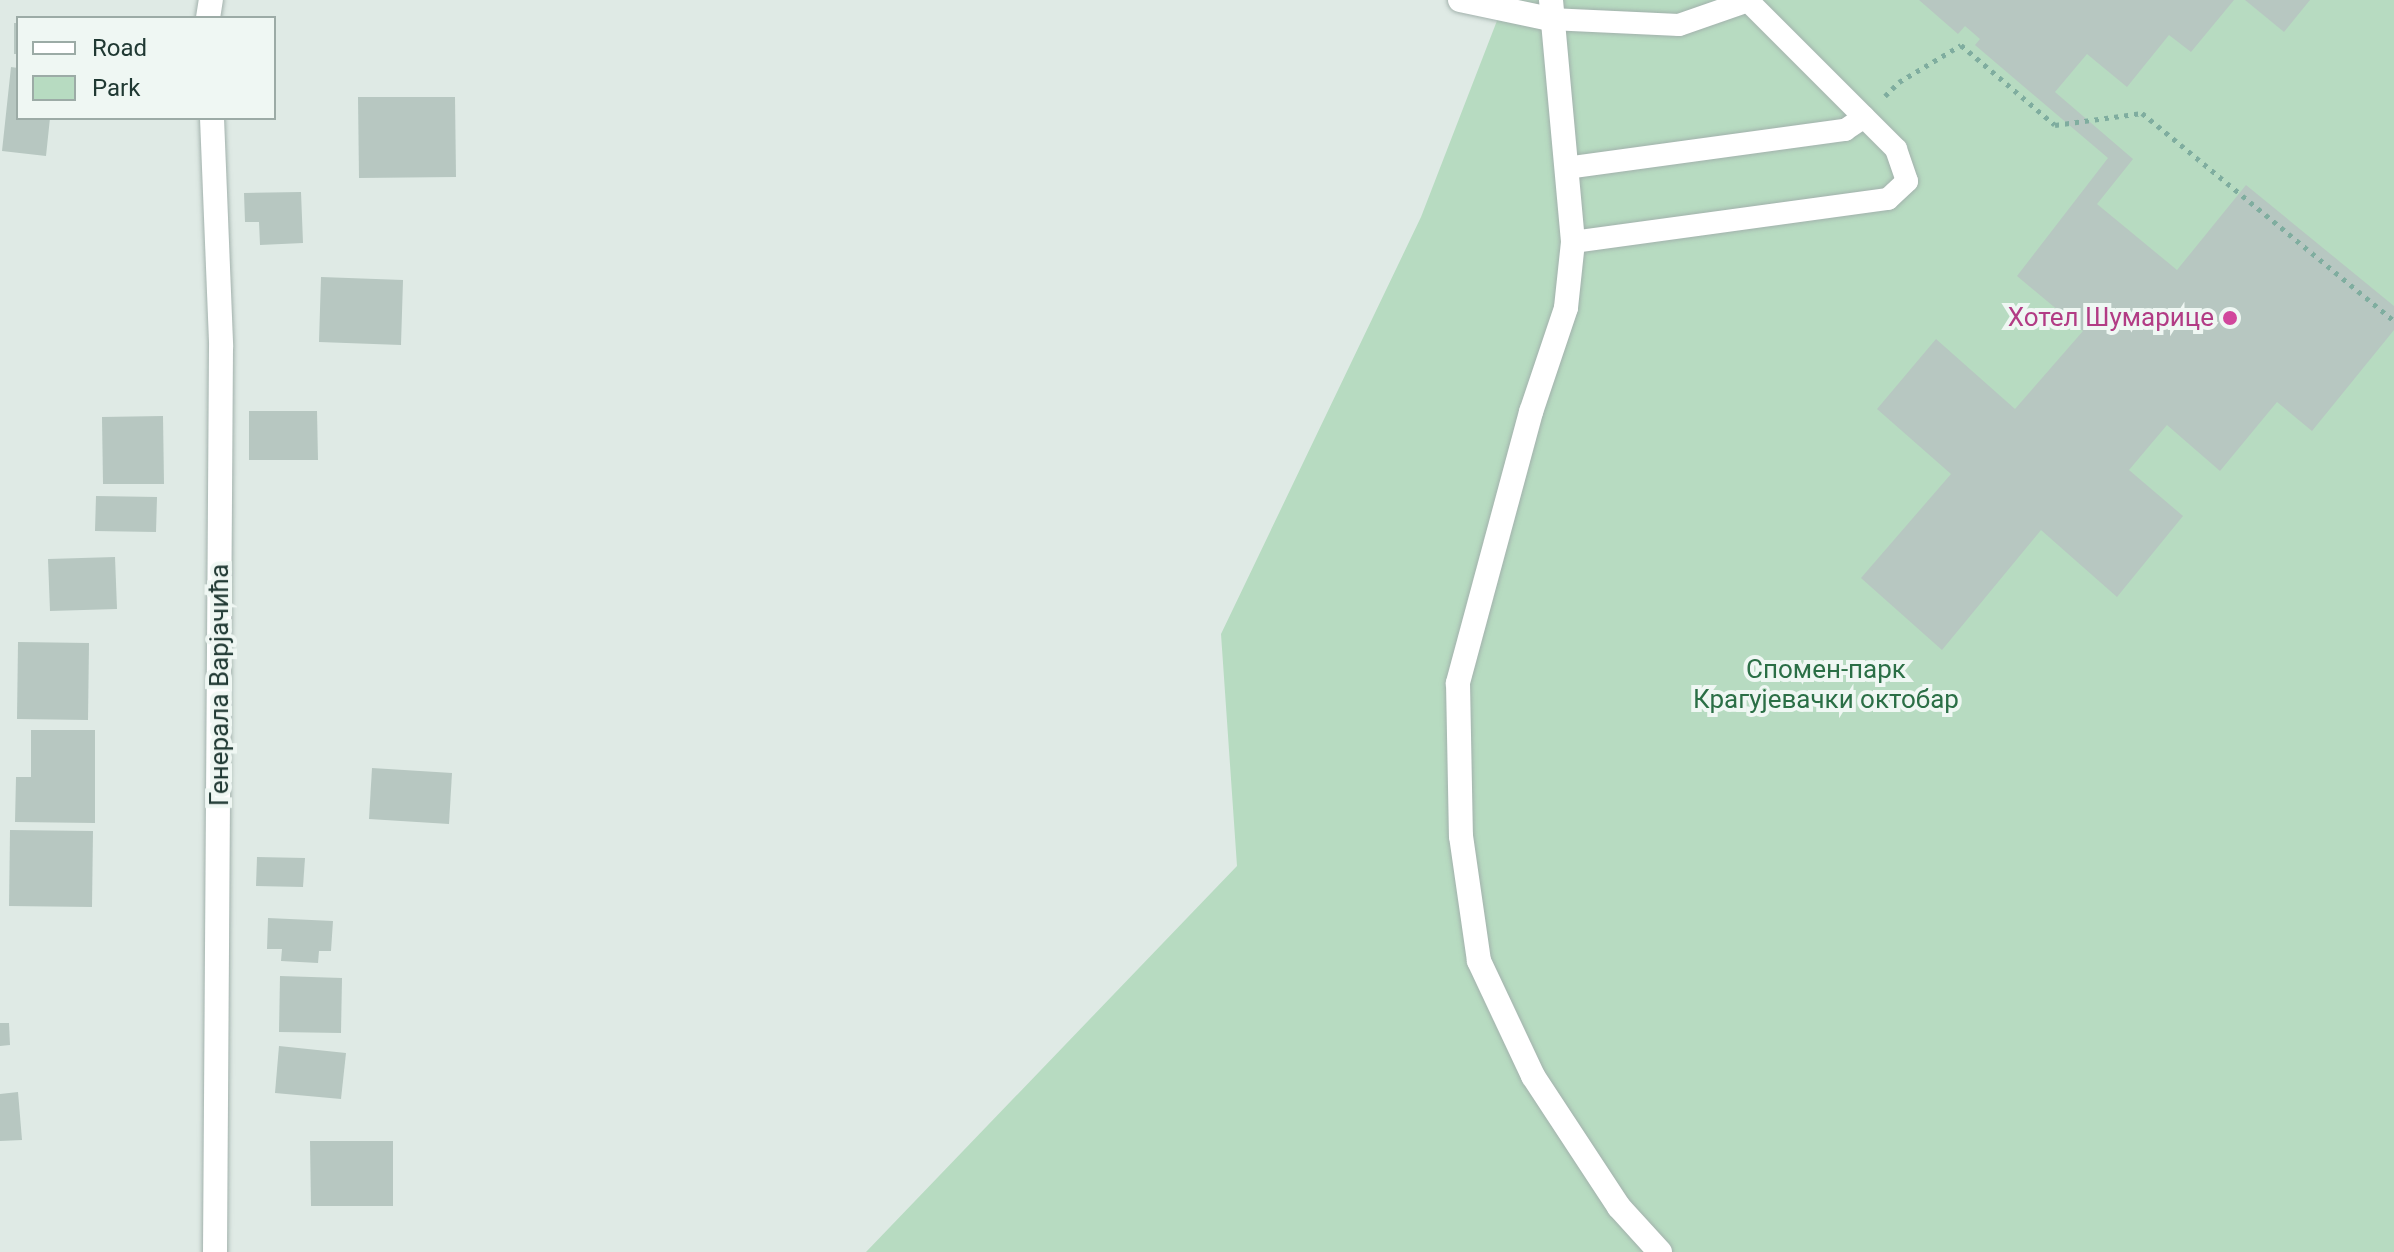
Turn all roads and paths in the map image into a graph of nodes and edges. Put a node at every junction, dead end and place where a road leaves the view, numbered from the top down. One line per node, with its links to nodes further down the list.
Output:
1 (1460, 0): 3 (street)
2 (1747, 1): 3 (lane); 4 (lane)
3 (1551, 10): 6 (street)
4 (1864, 117): 6 (lane); 7 (lane); 8 (path)
5 (212, 120): 9 (street, Генерала Варјачића)
6 (1566, 168): 7 (street)
7 (1573, 242): 10 (street)
8 (2394, 321)
9 (215, 1252)
10 (1660, 1252)

